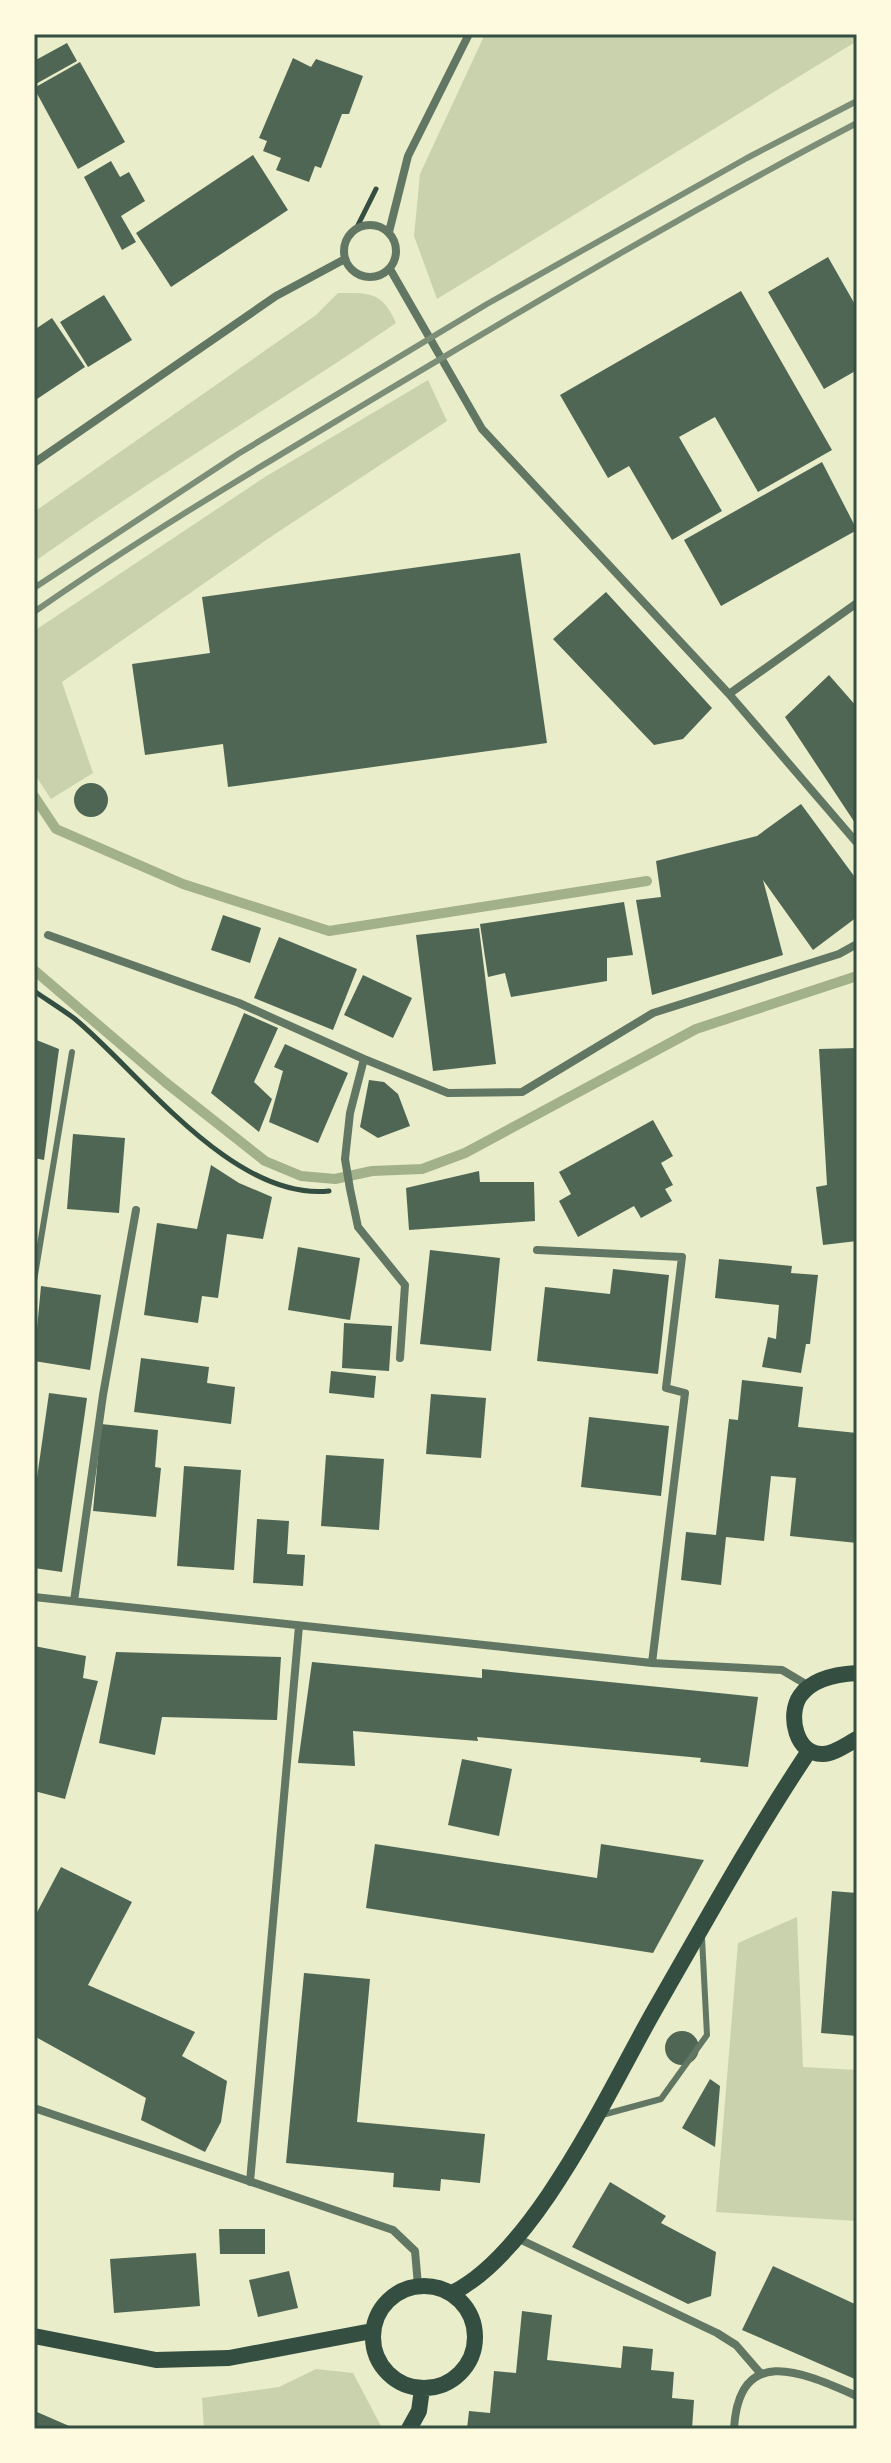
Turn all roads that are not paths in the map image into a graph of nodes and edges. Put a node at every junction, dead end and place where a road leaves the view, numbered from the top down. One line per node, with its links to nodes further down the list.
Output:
1 (469, 35): 2 (street)
2 (389, 232): 3 (street); 4 (street)
3 (345, 259): 4 (street); 5 (street)
4 (390, 269): 7 (street)
5 (34, 463)
6 (857, 603): 7 (street)
7 (729, 694): 8 (street)
8 (857, 843)
9 (48, 935): 12 (street)
10 (857, 944): 12 (street)
11 (72, 1052): 15 (lane)
12 (364, 1059): 16 (street)
13 (136, 1210): 18 (street)
14 (537, 1250): 20 (street)
15 (34, 1281)
16 (400, 1358)
17 (34, 1597): 18 (street)
18 (74, 1601): 19 (street)
19 (299, 1626): 20 (street); 28 (street)
20 (652, 1663): 22 (street)
21 (857, 1673): 22 (main road)
22 (810, 1687): 24 (main road)
23 (857, 1739): 24 (main road)
24 (809, 1751): 25 (main road)
25 (701, 1929): 27 (main road); 27 (lane)
26 (34, 2108): 28 (street)
27 (595, 2117): 29 (main road)
28 (250, 2182): 30 (street)
29 (517, 2238): 31 (main road); 34 (street)
30 (418, 2285): 31 (main road); 32 (main road)
31 (452, 2293): 35 (main road)
32 (372, 2331): 33 (main road); 35 (main road)
33 (34, 2336)
34 (761, 2374): 36 (street); 38 (street)
35 (422, 2389): 37 (main road)
36 (857, 2396)
37 (409, 2429)
38 (734, 2429)

